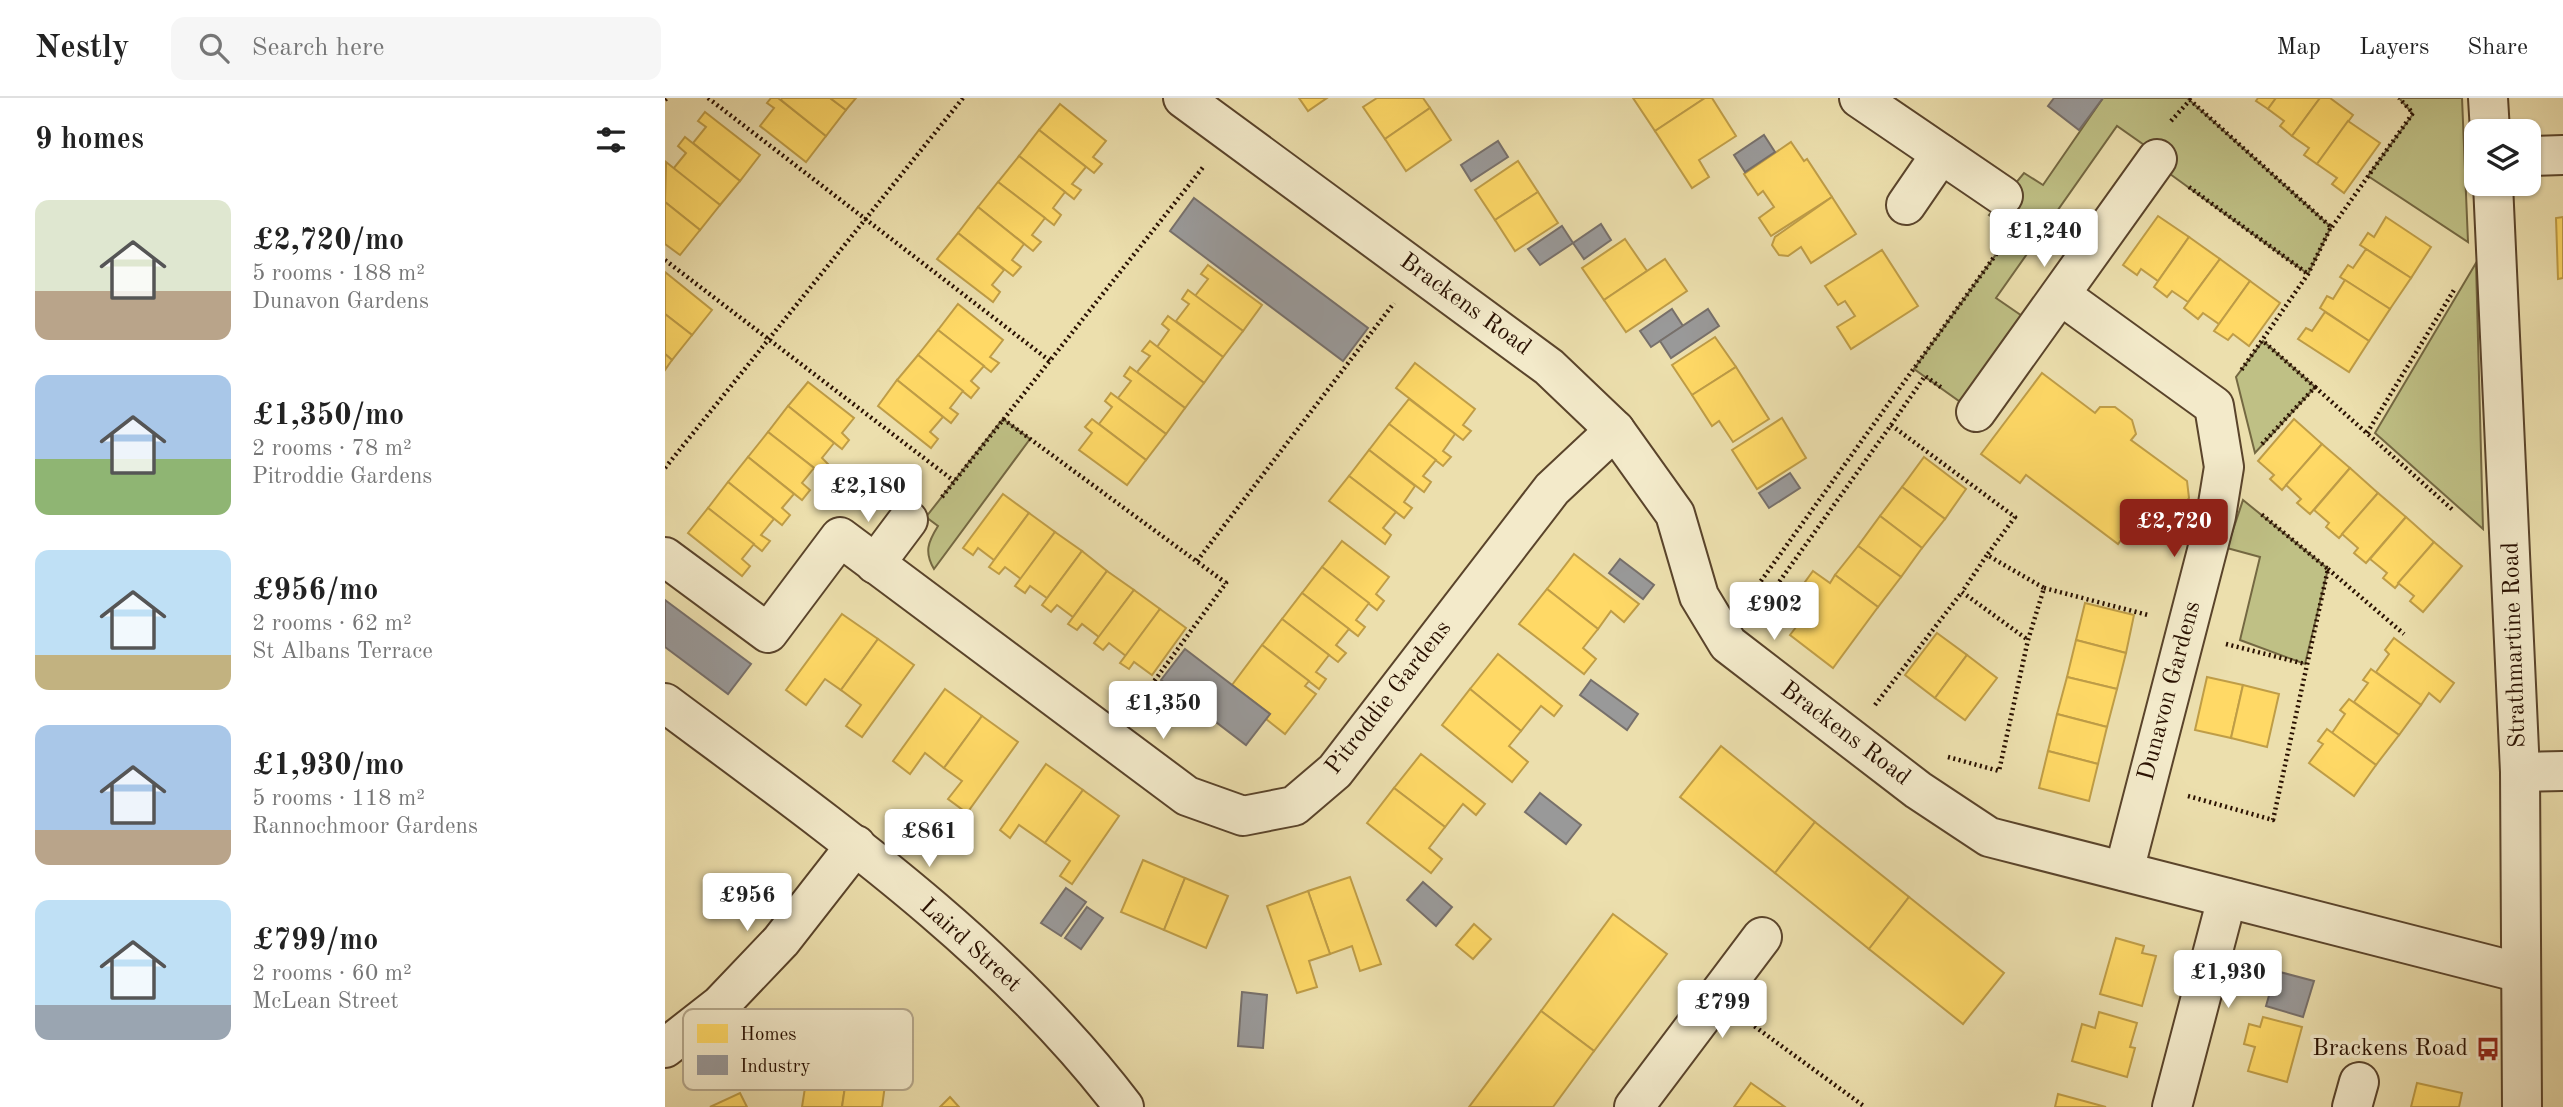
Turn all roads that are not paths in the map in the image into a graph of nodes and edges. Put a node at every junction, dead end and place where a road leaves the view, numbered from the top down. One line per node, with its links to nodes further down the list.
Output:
1 (1184, 98): 14 (street, Brackens Road)
2 (1859, 98): 5 (street)
3 (2488, 98): 4 (street)
4 (2489, 119)
5 (1941, 154): 9 (street); 11 (street)
6 (2563, 155): 7 (street)
7 (2541, 156)
8 (2157, 159): 12 (street)
9 (2003, 196)
10 (2494, 196): 20 (street, Strathmartine Road)
11 (1906, 205)
12 (2062, 296): 13 (street); 22 (street, Dunavon Gardens)
13 (1976, 412)
14 (1615, 430): 17 (street, Pitroddie Gardens); 22 (street, Brackens Road)
15 (908, 520): 17 (street)
16 (665, 557): 17 (street, Pitroddie Gardens)
17 (875, 564)
18 (665, 703): 21 (street, Laird Street)
19 (2563, 771): 20 (street)
20 (2520, 772): 25 (street, Strathmartine Road)
21 (856, 845): 26 (street); 30 (street, Laird Street)
22 (2124, 871): 23 (street, Brackens Road)
23 (2227, 898): 25 (street, Brackens Road); 29 (street)
24 (1762, 937): 31 (street)
25 (2521, 973): 32 (street, Strathmartine Road)
26 (714, 1009)
27 (683, 1034): 28 (street)
28 (665, 1048)
29 (2174, 1106)
30 (1124, 1107)
31 (1634, 1107)
32 (2522, 1107)

